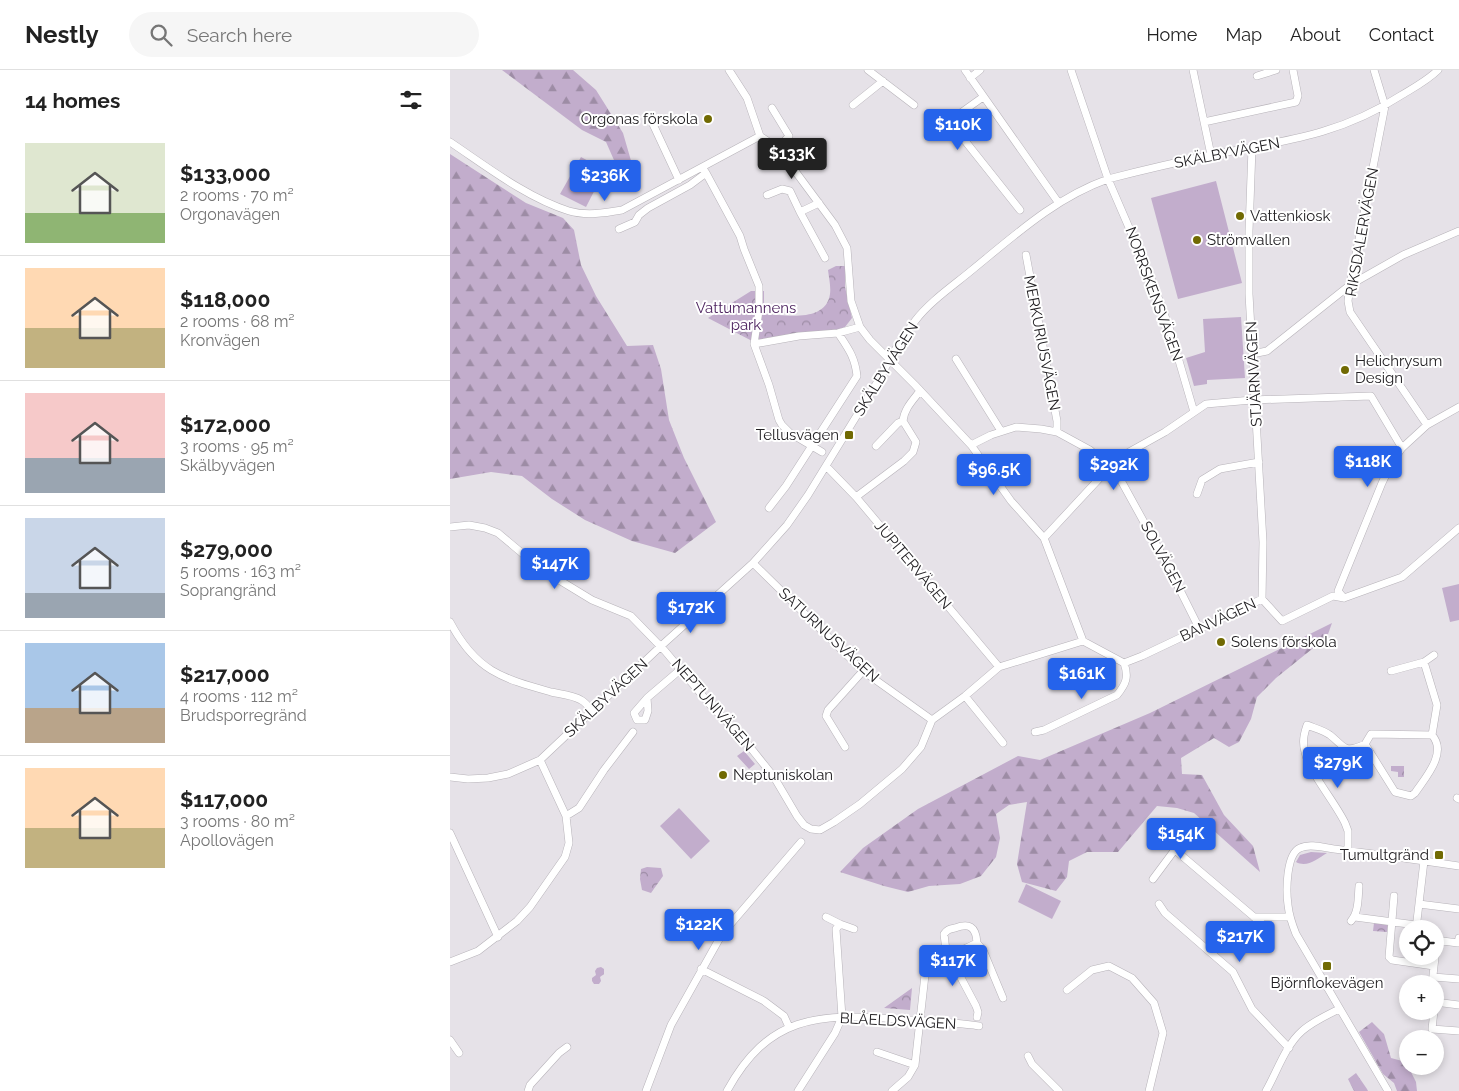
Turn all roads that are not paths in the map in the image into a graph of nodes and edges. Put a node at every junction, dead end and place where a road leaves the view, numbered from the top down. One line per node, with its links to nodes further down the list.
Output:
1 (729, 70): 21 (street)
2 (868, 70): 13 (street)
3 (965, 70): 12 (street)
4 (980, 70): 12 (street)
5 (1071, 70): 27 (street, NORRSKENSVÄGEN)
6 (1193, 70): 20 (street)
7 (1276, 70): 11 (street)
8 (1293, 70): 20 (street)
9 (1374, 70): 17 (street)
10 (1438, 70): 17 (street, SKÄLBYVÄGEN)
11 (1258, 76)
12 (970, 78): 14 (street)
13 (883, 81): 15 (street); 16 (street)
14 (983, 97): 30 (street); 32 (street)
15 (853, 105)
16 (914, 105)
17 (1385, 106): 24 (street, SKÄLBYVÄGEN); 38 (street, RIKSDALERVÄGEN)
18 (772, 108): 23 (street)
19 (651, 120): 28 (street)
20 (1204, 122): 25 (street)
21 (760, 136): 23 (street); 26 (street)
22 (450, 142): 28 (street)
23 (778, 148): 31 (street)
24 (1252, 148): 25 (street, SKÄLBYVÄGEN); 42 (street, STJÄRNVÄGEN)
25 (1211, 155): 27 (street, SKÄLBYVÄGEN)
26 (705, 170): 28 (street); 34 (street); 41 (street)
27 (1108, 179): 30 (street, SKÄLBYVÄGEN); 48 (street, NORRSKENSVÄGEN)
28 (679, 180)
29 (767, 195): 33 (street)
30 (1058, 202): 43 (street, SKÄLBYVÄGEN)
31 (819, 203): 33 (street); 39 (street)
32 (1020, 210)
33 (800, 212): 37 (street)
34 (618, 229)
35 (1459, 231): 38 (street)
36 (1026, 255): 52 (street, MERKURIUSVÄGEN)
37 (825, 258)
38 (1350, 285): 42 (street); 50 (street, RIKSDALERVÄGEN)
39 (860, 327): 40 (street); 43 (street)
40 (838, 333): 41 (street); 55 (street)
41 (754, 344): 55 (street)
42 (1252, 354): 46 (street, STJÄRNVÄGEN)
43 (890, 359): 45 (street); 59 (street, SKÄLBYVÄGEN)
44 (956, 359): 51 (street)
45 (920, 391): 49 (street); 54 (street)
46 (1256, 400): 48 (street); 56 (street); 58 (street, STJÄRNVÄGEN)
47 (1459, 407): 50 (street)
48 (1194, 412): 60 (street)
49 (903, 421): 53 (street); 62 (street)
50 (1427, 425): 56 (street)
51 (1001, 431): 52 (street, SOLVÄGEN); 54 (street, SOLVÄGEN)
52 (1057, 432): 60 (street, SOLVÄGEN)
53 (876, 446)
54 (971, 446): 66 (street)
55 (811, 447): 57 (street); 63 (street)
56 (1402, 448): 68 (street)
57 (822, 452)
58 (1258, 462): 61 (street); 69 (street, STJÄRNVÄGEN)
59 (826, 466): 62 (street, JUPITERVÄGEN); 67 (street, SKÄLBYVÄGEN)
60 (1110, 467): 66 (street); 71 (street, SOLVÄGEN)
61 (1197, 494)
62 (856, 498): 77 (street, JUPITERVÄGEN)
63 (770, 508)
64 (450, 526): 73 (street, NEPTUNIVÄGEN)
65 (1459, 528): 68 (street, BANVÄGEN)
66 (1044, 538): 72 (street)
67 (753, 563): 73 (street, SKÄLBYVÄGEN); 79 (street, SATURNUSVÄGEN)
68 (1344, 598): 69 (street, BANVÄGEN)
69 (1262, 599): 71 (street, BANVÄGEN)
70 (450, 622): 83 (street)
71 (1199, 628): 75 (street, BANVÄGEN)
72 (1083, 641): 75 (street); 77 (street)
73 (661, 646): 78 (street, NEPTUNIVÄGEN); 83 (street, SKÄLBYVÄGEN)
74 (1434, 655): 76 (street)
75 (1124, 662): 86 (street)
76 (1424, 662): 80 (street); 87 (street)
77 (999, 667): 81 (street)
78 (680, 669): 82 (street); 84 (street, NEPTUNIVÄGEN)
79 (863, 671): 84 (street, SATURNUSVÄGEN); 90 (street)
80 (1391, 671)
81 (965, 696): 84 (street); 88 (street)
82 (647, 698)
83 (592, 711): 91 (street, SKÄLBYVÄGEN)
84 (932, 720)
85 (633, 732): 93 (street)
86 (1035, 732)
87 (1432, 735): 89 (street); 89 (street)
88 (1003, 742)
89 (1365, 744): 98 (street)
90 (845, 747)
91 (540, 760): 92 (street, SKÄLBYVÄGEN); 93 (street)
92 (450, 777)
93 (566, 816): 116 (street)
94 (1191, 828): 97 (street)
95 (450, 833): 116 (street)
96 (802, 842): 124 (street)
97 (1175, 850): 101 (street); 107 (street)
98 (1348, 850): 99 (street); 109 (street)
99 (1424, 861): 100 (street); 105 (street)
100 (1459, 866)
101 (1153, 879)
102 (1359, 886): 111 (street)
103 (1394, 896): 111 (street)
104 (1159, 904): 142 (street)
105 (1419, 904): 106 (street); 110 (street)
106 (1459, 909)
107 (1254, 917): 109 (street); 114 (street)
108 (826, 918): 113 (street)
109 (1290, 918): 132 (street)
110 (1417, 920)
111 (1392, 922): 112 (street); 123 (street)
112 (1399, 923)
113 (840, 924): 115 (street); 133 (street)
114 (1267, 928)
115 (854, 929)
116 (498, 937): 122 (street)
117 (1459, 938): 120 (street)
118 (1444, 941): 120 (street)
119 (977, 942): 121 (street); 121 (street); 129 (street)
120 (1459, 944)
121 (948, 958): 134 (street); 136 (street)
122 (450, 962)
123 (1434, 966): 125 (street)
124 (701, 969): 138 (street); 148 (street)
125 (1433, 975)
126 (1459, 979): 127 (street)
127 (1444, 980)
128 (1066, 990): 153 (street)
129 (1003, 998)
130 (1444, 1003): 131 (street)
131 (1459, 1005)
132 (1339, 1009): 142 (street); 155 (street)
133 (842, 1017): 136 (street, BLÅELDSVÄGEN); 138 (street, BLÅELDSVÄGEN); 150 (street)
134 (977, 1017)
135 (1433, 1020): 139 (street)
136 (921, 1021): 137 (street, BLÅELDSVÄGEN); 146 (street)
137 (979, 1026)
138 (789, 1027): 149 (street, BLÅELDSVÄGEN)
139 (1459, 1031)
140 (450, 1040): 144 (street)
141 (567, 1047): 147 (street)
142 (1288, 1048): 154 (street)
143 (877, 1052): 146 (street)
144 (459, 1053)
145 (1028, 1056): 152 (street)
146 (915, 1065): 151 (street)
147 (528, 1091)
148 (646, 1091)
149 (727, 1091)
150 (798, 1091)
151 (892, 1091)
152 (1059, 1091)
153 (1149, 1091)
154 (1266, 1091)
155 (1388, 1091)

